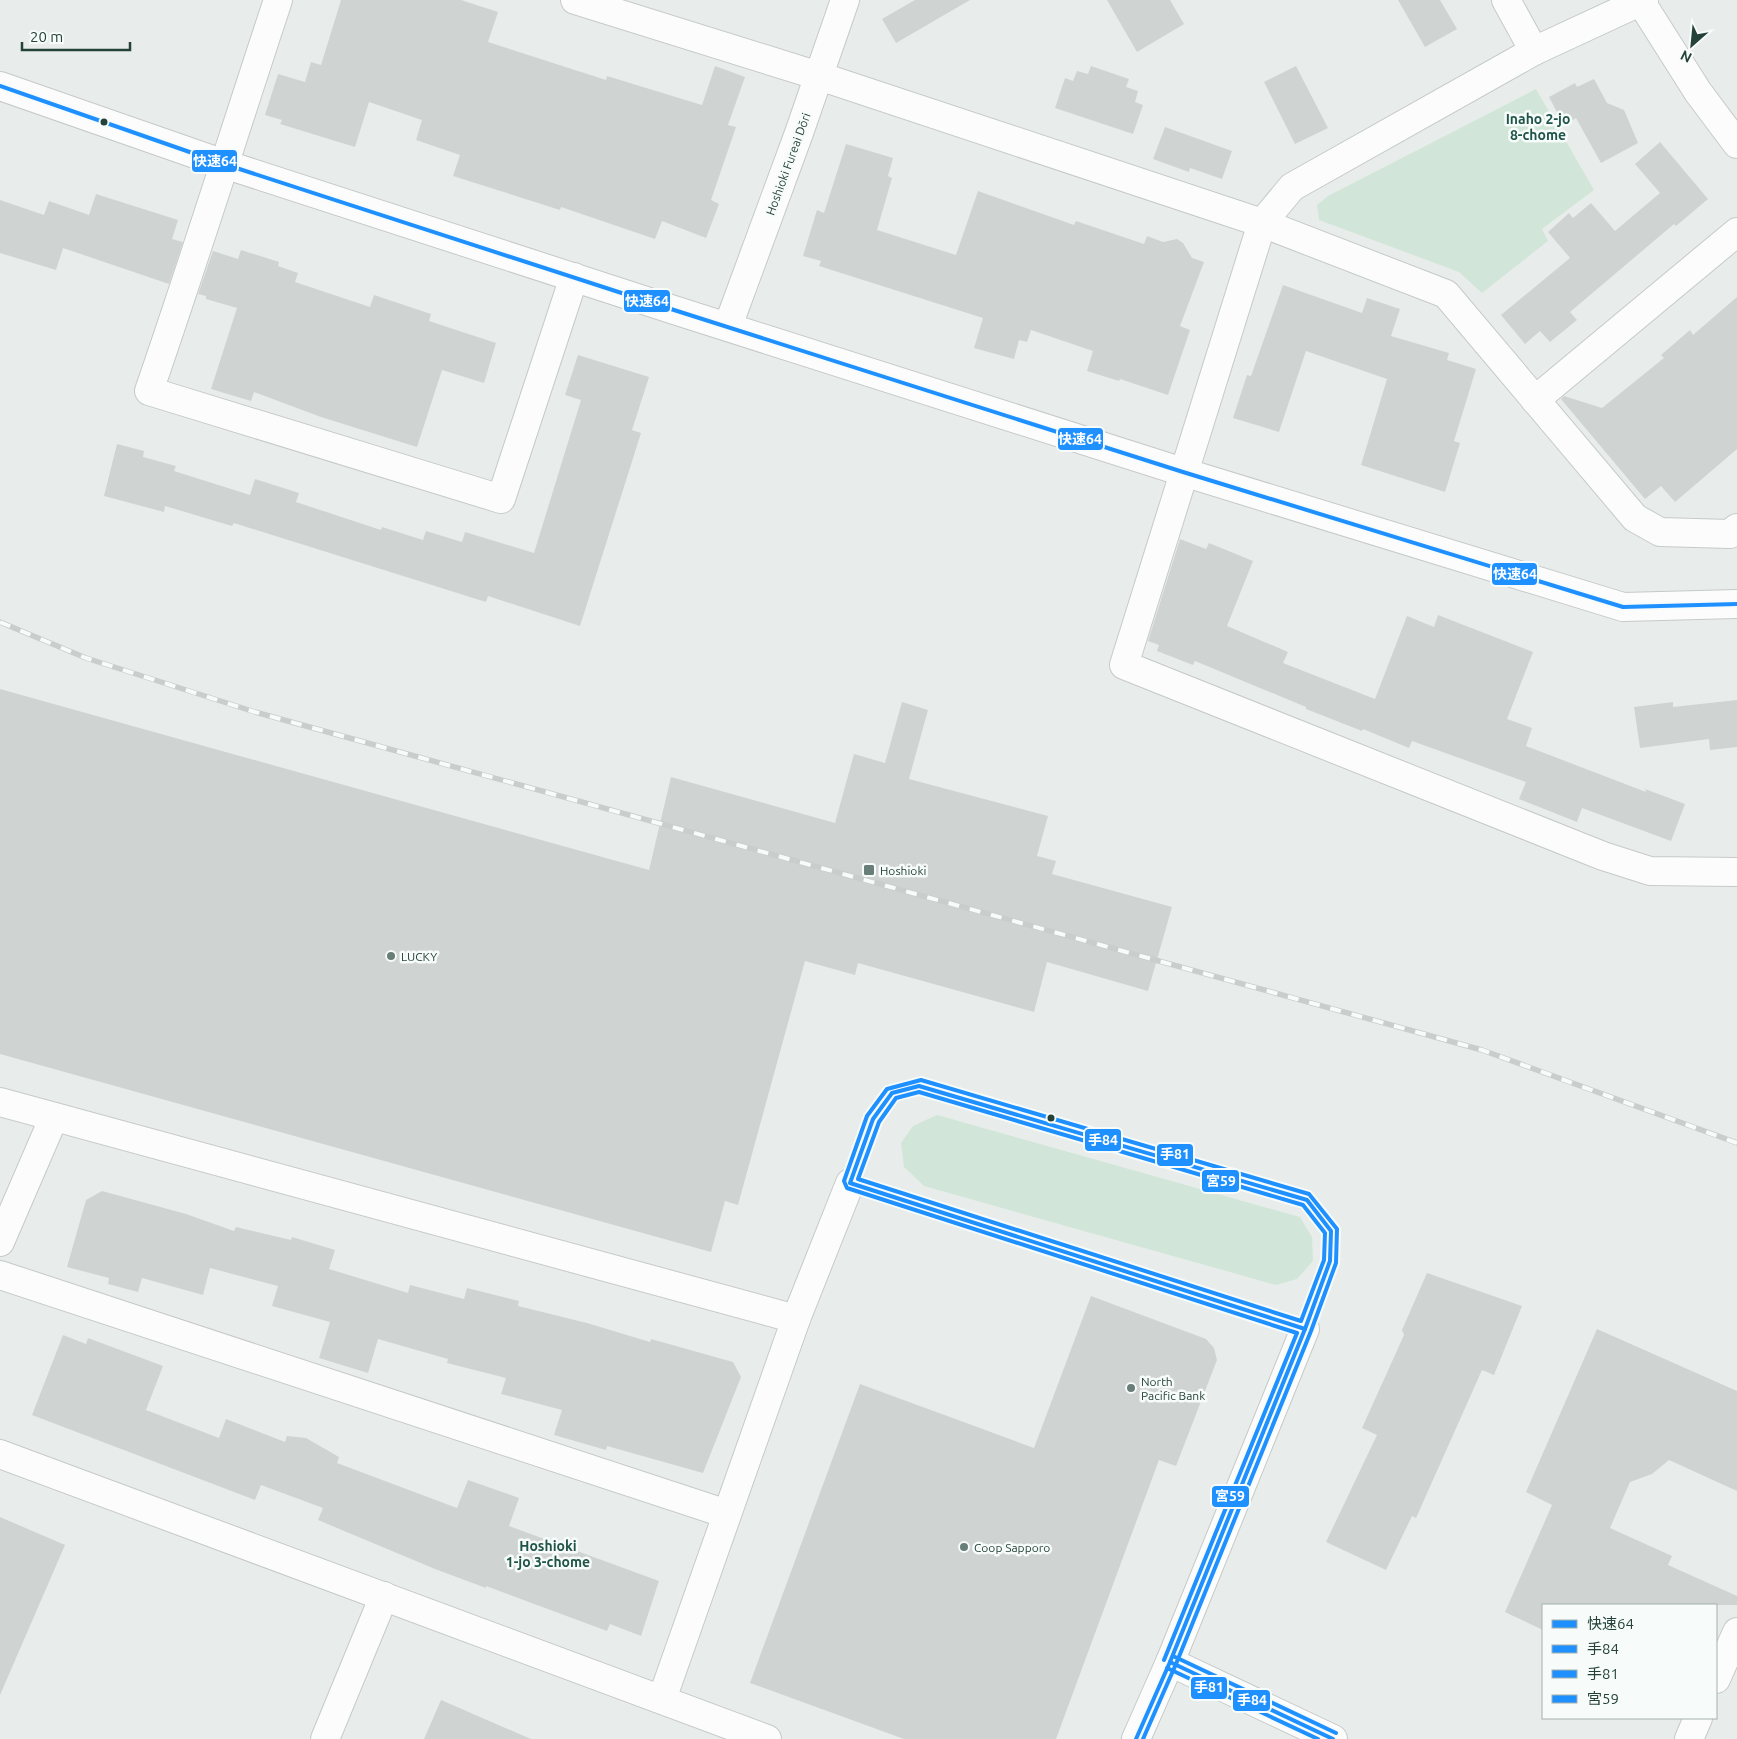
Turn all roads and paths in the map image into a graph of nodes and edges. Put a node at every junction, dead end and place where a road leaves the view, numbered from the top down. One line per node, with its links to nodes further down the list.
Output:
1 (278, 0): 10 (street)
2 (575, 0): 7 (street)
3 (845, 0): 7 (street, Hoshioki Fureai Dōri)
4 (1506, 0): 6 (street)
5 (1643, 1): 6 (street); 9 (street)
6 (1534, 52): 11 (street)
7 (819, 76): 11 (street); 14 (street, Hoshioki Fureai Dōri)
8 (0, 86): 10 (street)
9 (1737, 144)
10 (224, 164): 13 (street); 13 (street)
11 (1262, 223): 15 (street); 16 (street)
12 (1737, 232): 15 (street)
13 (574, 277): 14 (street)
14 (728, 326): 16 (street)
15 (1535, 400): 17 (street)
16 (1183, 472): 18 (street); 19 (street)
17 (1737, 528)
18 (1737, 604)
19 (1737, 872)
20 (0, 1102): 21 (street)
21 (54, 1116): 23 (street); 25 (street)
22 (850, 1183): 25 (street)
23 (0, 1242)
24 (0, 1275): 28 (street)
25 (796, 1319): 28 (street)
26 (1305, 1329): 31 (street)
27 (0, 1454): 29 (street)
28 (727, 1514): 33 (street)
29 (384, 1596): 33 (street); 35 (street)
30 (1737, 1632): 32 (street)
31 (1170, 1662): 37 (street); 38 (street)
32 (1717, 1677)
33 (662, 1698): 36 (street)
34 (1698, 1719): 39 (street)
35 (325, 1739)
36 (767, 1739)
37 (1136, 1739)
38 (1333, 1739)
39 (1689, 1739)

